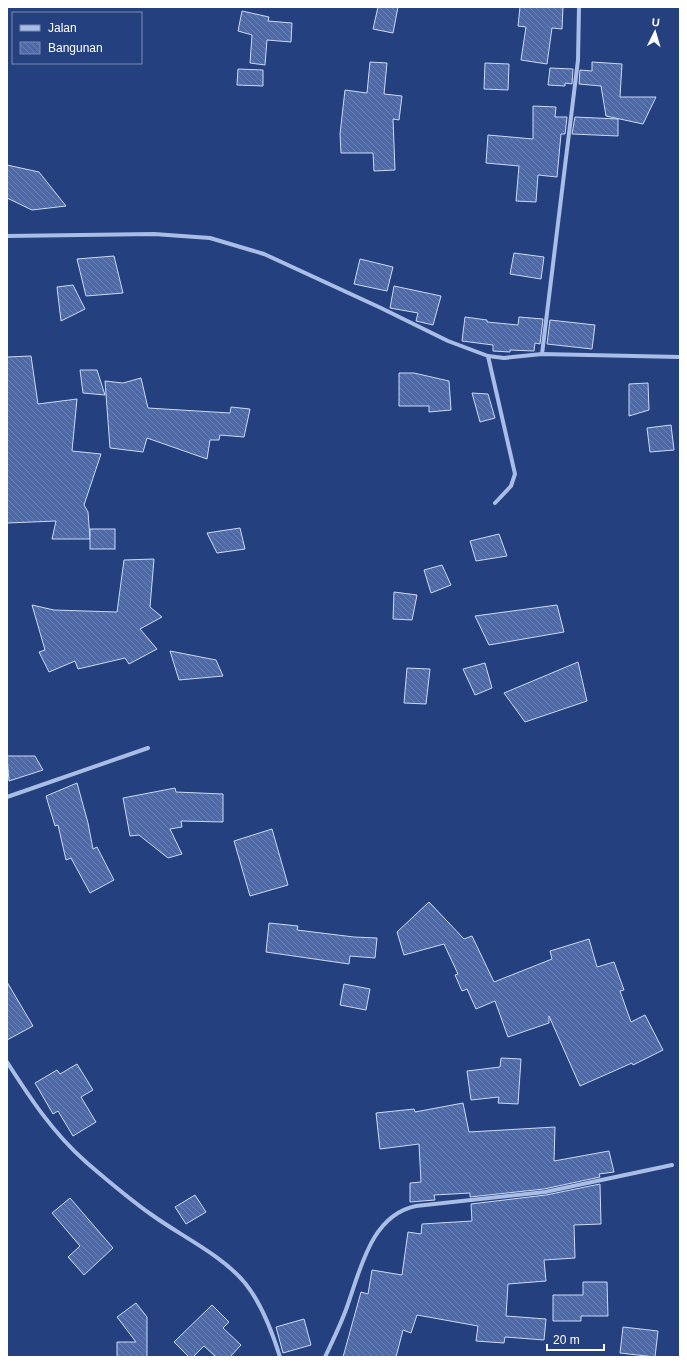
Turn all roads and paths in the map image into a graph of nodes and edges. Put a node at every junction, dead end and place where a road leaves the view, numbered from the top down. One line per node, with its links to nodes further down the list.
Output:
1 (579, 7): 3 (street)
2 (7, 236): 4 (street)
3 (542, 354): 4 (street); 5 (street)
4 (488, 356): 6 (street)
5 (680, 357)
6 (496, 503)
7 (148, 748): 8 (street)
8 (7, 797)
9 (7, 1062): 11 (street)
10 (672, 1165): 12 (street)
11 (280, 1357)
12 (325, 1357)

